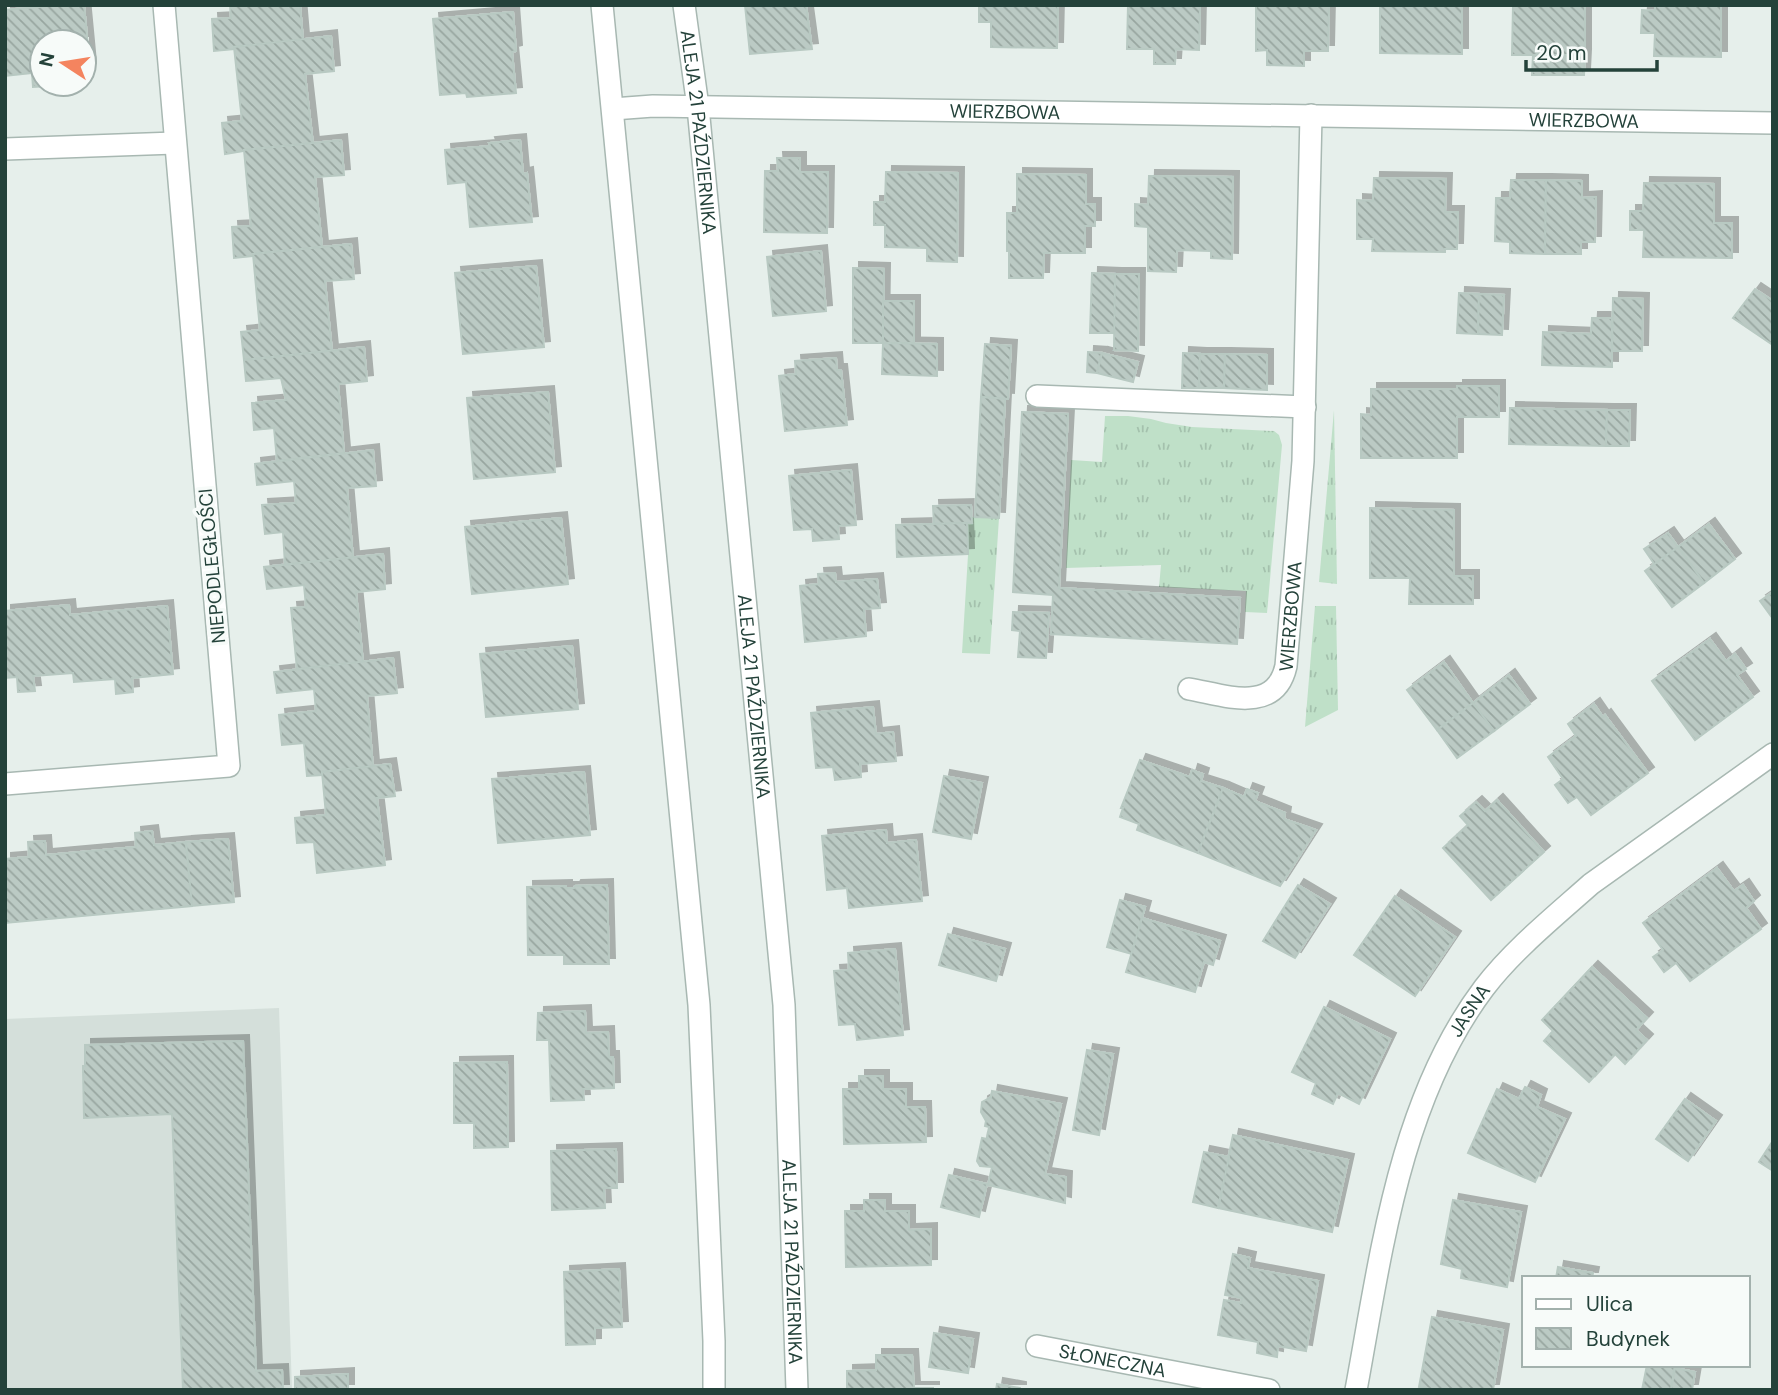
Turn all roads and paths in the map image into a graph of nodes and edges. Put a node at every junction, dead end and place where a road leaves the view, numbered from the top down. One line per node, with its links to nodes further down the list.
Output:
1 (164, 5): 8 (street, NIEPODLEGŁOŚCI)
2 (602, 5): 5 (street)
3 (684, 5): 4 (street, ALEJA 21 PAŹDZIERNIKA)
4 (698, 107): 5 (street, WIERZBOWA); 6 (street, WIERZBOWA); 17 (street, ALEJA 21 PAŹDZIERNIKA)
5 (613, 109): 16 (street)
6 (1311, 115): 7 (street, WIERZBOWA); 11 (street, WIERZBOWA)
7 (1773, 123)
8 (176, 143): 9 (street); 14 (street, NIEPODLEGŁOŚCI)
9 (5, 149)
10 (1038, 396): 11 (street)
11 (1305, 407): 12 (street, WIERZBOWA)
12 (1189, 689)
13 (1773, 754): 19 (street, JASNA)
14 (5, 784)
15 (1037, 1346): 18 (street, SŁONECZNA)
16 (714, 1390)
17 (797, 1390)
18 (1269, 1390)
19 (1356, 1390)

